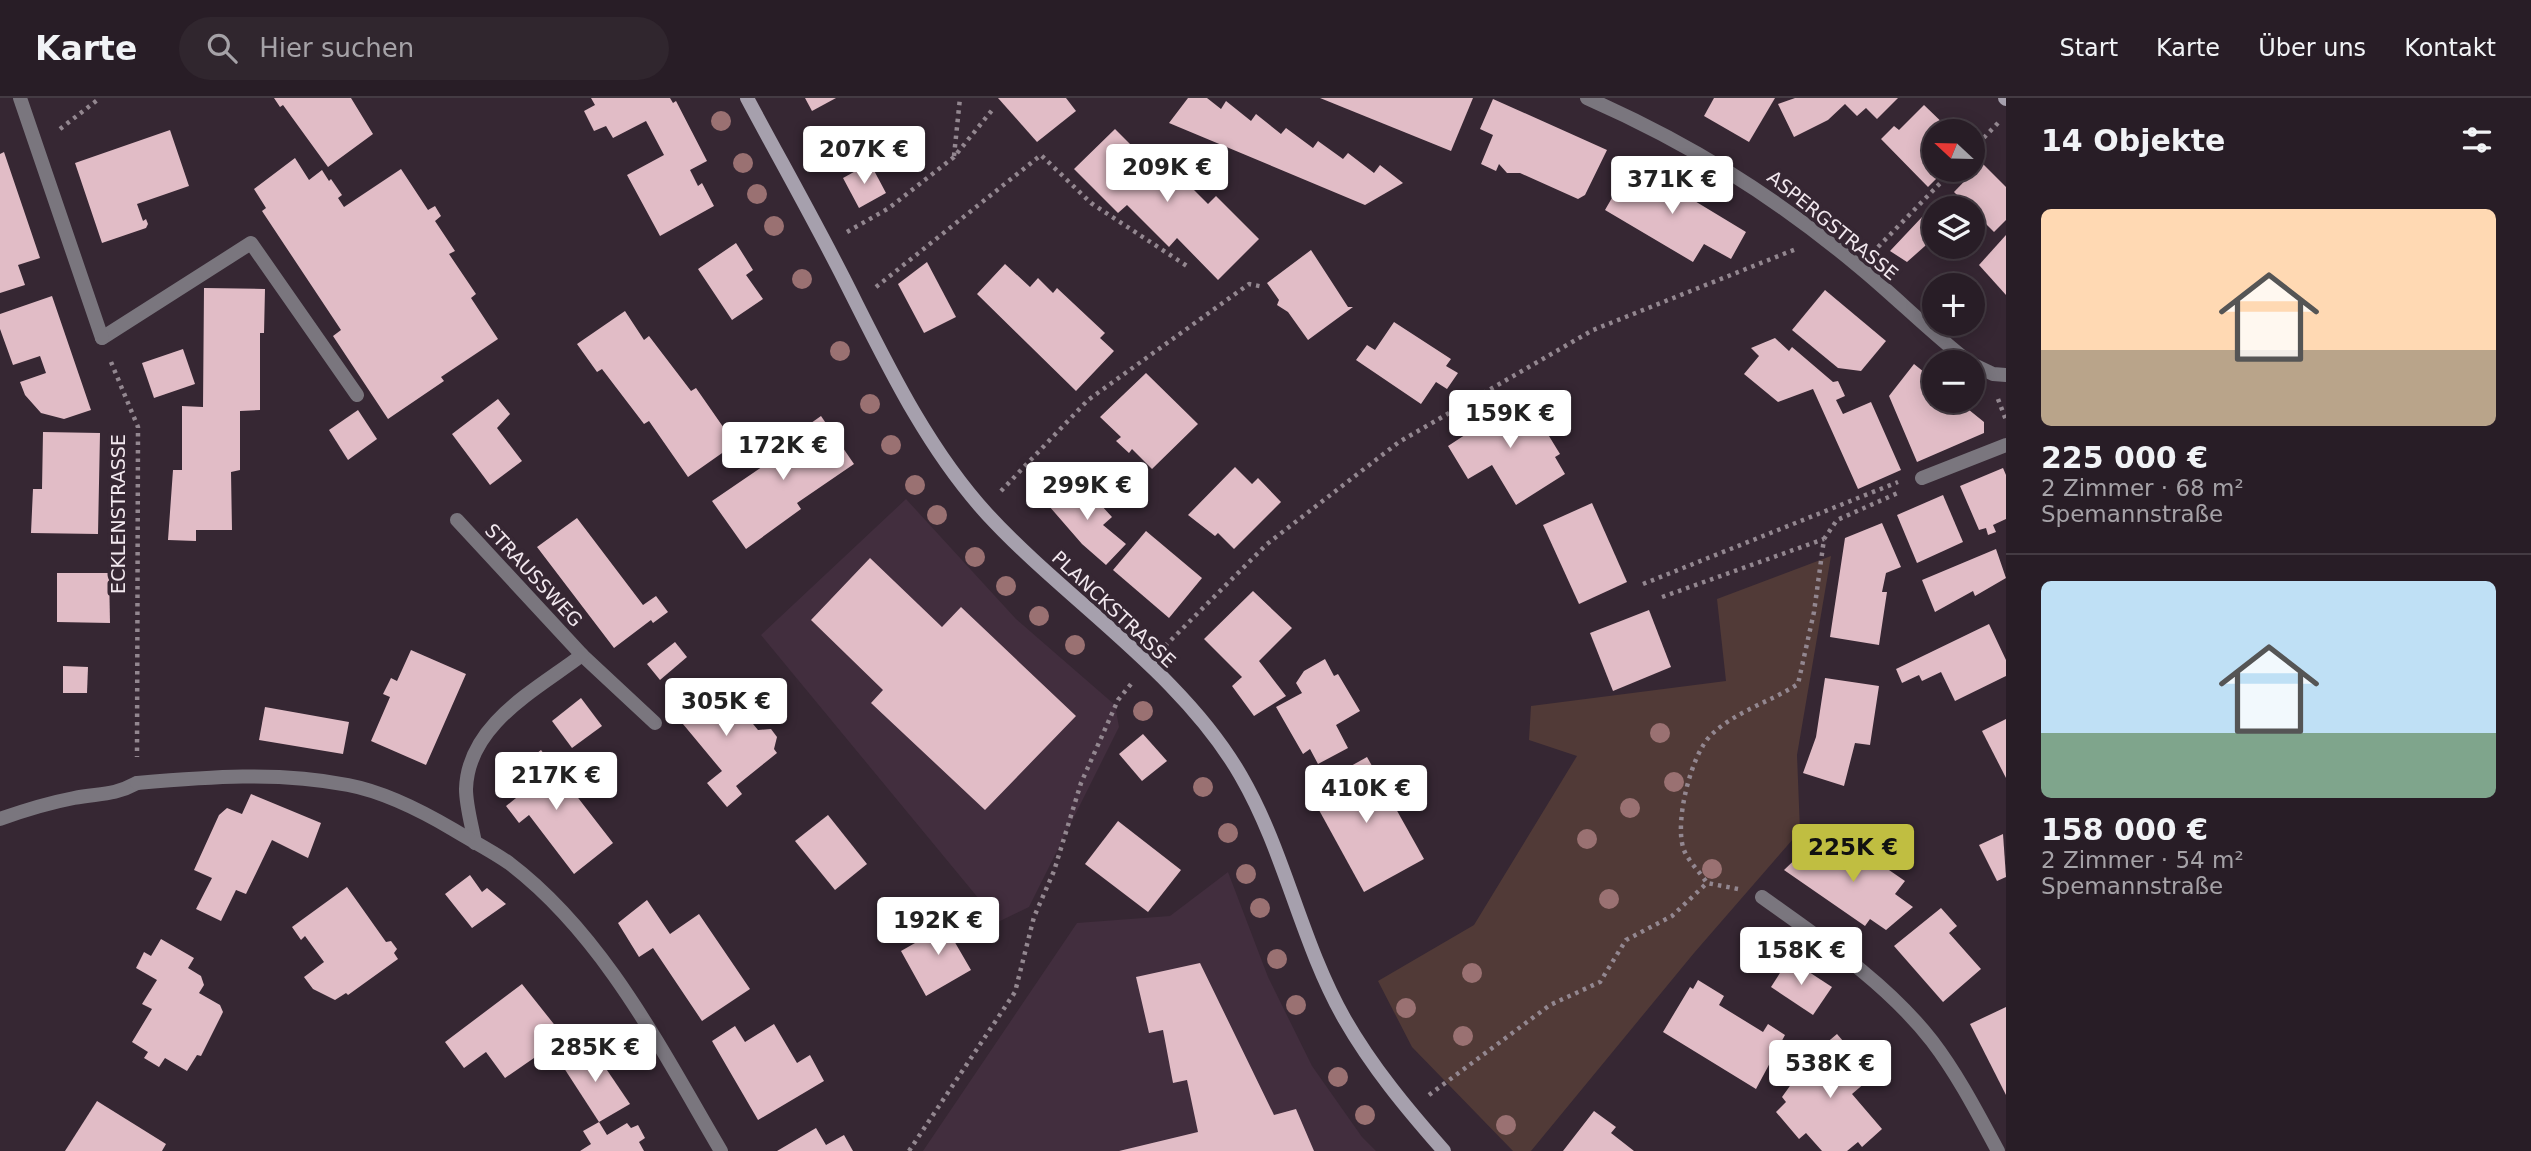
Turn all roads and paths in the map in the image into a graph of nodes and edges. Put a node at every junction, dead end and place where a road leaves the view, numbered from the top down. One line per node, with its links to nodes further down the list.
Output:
1 (20, 98): 9 (street)
2 (100, 98): 9 (path)
3 (747, 98): 12 (main road, PLANCKSTRASSE)
4 (960, 98): 10 (path)
5 (1587, 98): 14 (street, ASPERGSTRASSE)
6 (993, 109): 10 (path)
7 (2006, 115): 8 (path)
8 (1985, 137)
9 (37, 146): 18 (street)
10 (954, 157): 12 (path)
11 (1941, 182): 14 (path)
12 (825, 244): 17 (main road, PLANCKSTRASSE)
13 (1773, 261): 33 (path)
14 (1859, 267): 19 (street, ASPERGSTRASSE)
15 (1190, 268): 17 (path)
16 (1264, 287): 27 (path)
17 (856, 302): 27 (main road, PLANCKSTRASSE)
18 (102, 338): 22 (street); 35 (path, ECKLENSTRASSE)
19 (1954, 350)
20 (1985, 370): 21 (street, ASPERGSTRASSE)
21 (2006, 375)
22 (357, 395)
23 (2006, 445): 24 (street)
24 (1922, 478)
25 (1908, 488): 29 (path)
26 (1860, 498): 30 (path)
27 (984, 510): 33 (main road, PLANCKSTRASSE)
28 (457, 520): 32 (street, STRAUSSWEG)
29 (1824, 539): 31 (path); 38 (path)
30 (1643, 584)
31 (1662, 597)
32 (582, 655): 34 (street, STRAUSSWEG); 37 (street, STRAUSSWEG)
33 (1147, 664): 40 (main road, PLANCKSTRASSE); 42 (path)
34 (655, 723)
35 (137, 783): 36 (street); 37 (street)
36 (0, 819)
37 (475, 843): 41 (street)
38 (1707, 883): 39 (path); 40 (path)
39 (1762, 897): 44 (street)
40 (1408, 1111): 43 (main road, PLANCKSTRASSE)
41 (721, 1151)
42 (909, 1151)
43 (1444, 1151)
44 (1998, 1151)

